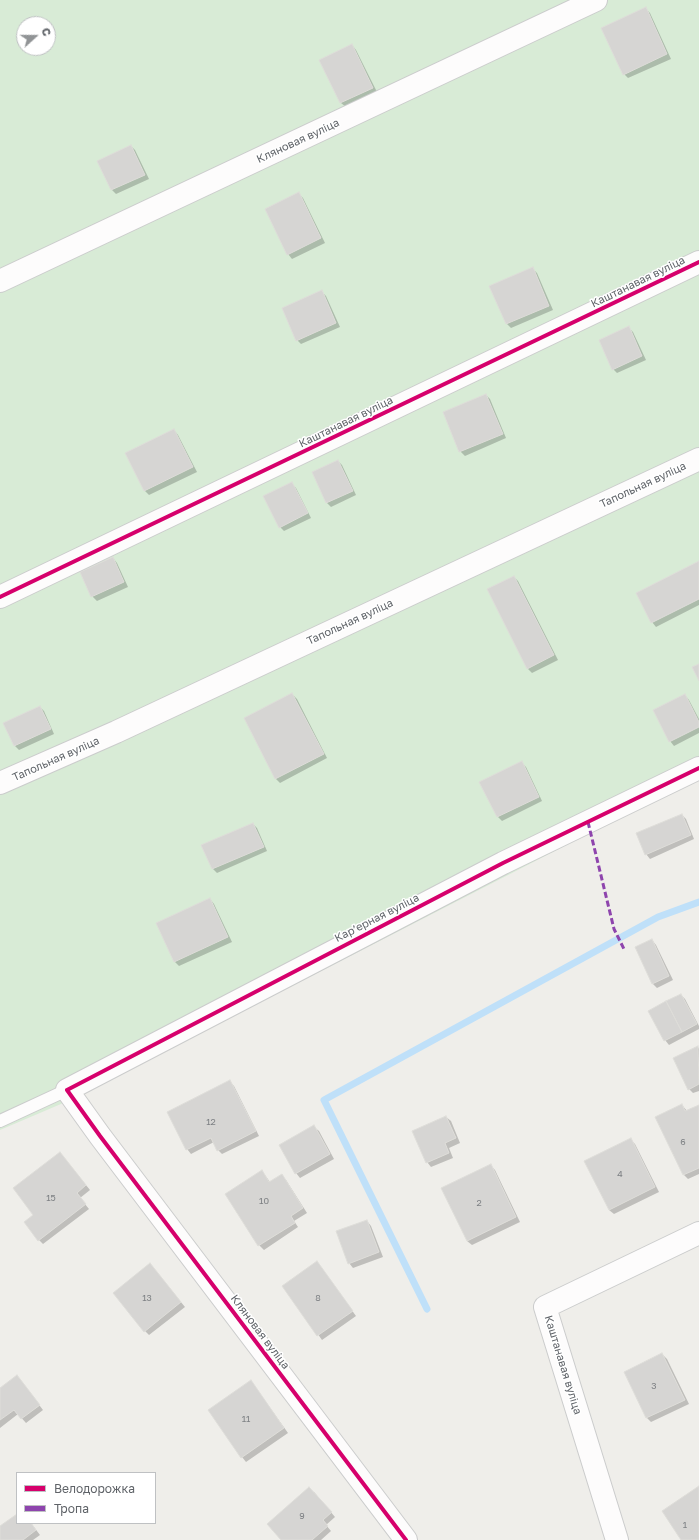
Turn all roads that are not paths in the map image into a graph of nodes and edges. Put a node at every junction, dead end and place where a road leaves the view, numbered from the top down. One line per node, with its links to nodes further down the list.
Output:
1 (596, 0): 3 (street, Кляновая вуліца)
2 (699, 262): 5 (street, Каштанавая вуліца)
3 (0, 281)
4 (699, 459): 7 (street, Тапольная вуліца)
5 (0, 597)
6 (699, 768): 8 (street, Карʼерная вуліца)
7 (0, 783)
8 (67, 1090): 9 (lane); 11 (street, Кляновая вуліца)
9 (0, 1121)
10 (699, 1233): 12 (street, Каштанавая вуліца)
11 (406, 1540)
12 (616, 1540)

